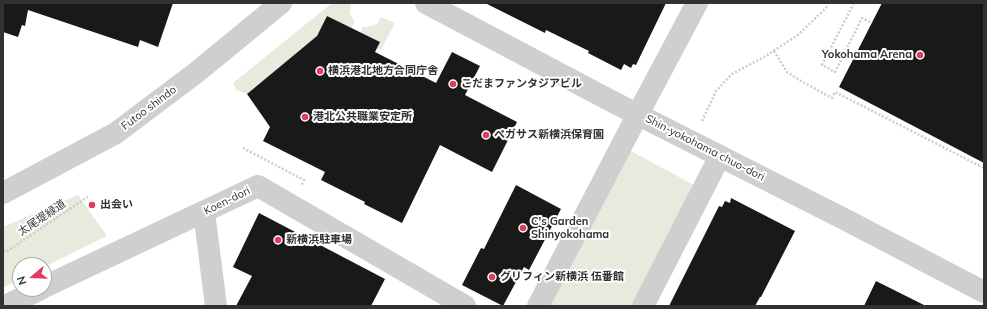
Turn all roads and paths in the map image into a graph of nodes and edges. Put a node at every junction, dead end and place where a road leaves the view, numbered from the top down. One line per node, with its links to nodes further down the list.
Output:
1 (281, 3): 14 (street, Futoo shindo)
2 (426, 3): 8 (street, Shin-yokohama chuo-dori)
3 (697, 3): 8 (street)
4 (828, 3): 7 (path)
5 (854, 3): 6 (path)
6 (872, 23)
7 (774, 51): 9 (path); 12 (path)
8 (638, 114): 11 (street, Shin-yokohama chuo-dori); 24 (street)
9 (702, 121)
10 (243, 148): 13 (path)
11 (720, 156): 19 (street, Shin-yokohama chuo-dori); 25 (street)
12 (984, 168)
13 (301, 187)
14 (3, 193)
15 (90, 196): 17 (path, 太尾堤緑道)
16 (204, 212): 18 (street, Koen-dori); 22 (street); 23 (street, Koen-dori)
17 (3, 252)
18 (52, 284)
19 (984, 292)
20 (24, 297): 21 (street)
21 (5, 306)
22 (216, 306)
23 (465, 306)
24 (538, 306)
25 (643, 306)

